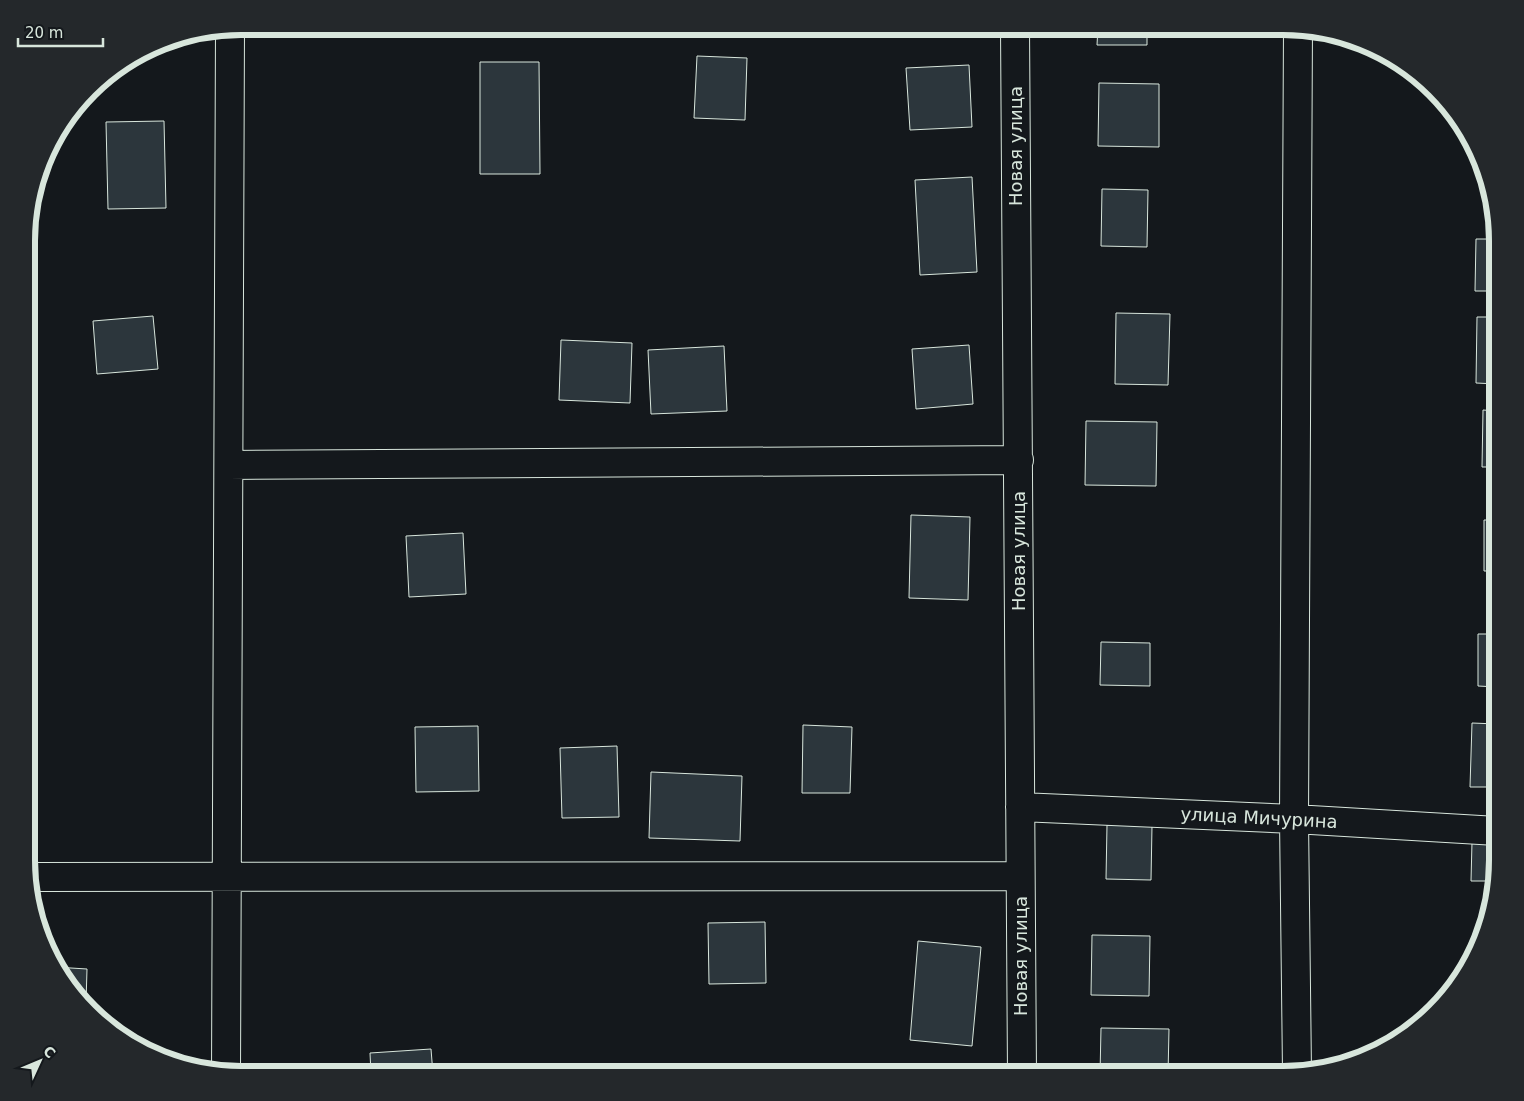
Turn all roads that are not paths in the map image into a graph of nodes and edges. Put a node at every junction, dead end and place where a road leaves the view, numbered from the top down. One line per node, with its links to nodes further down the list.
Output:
1 (230, 35): 5 (street)
2 (1015, 35): 4 (street, Новая улица)
3 (1298, 35): 7 (street)
4 (1018, 460): 5 (street); 6 (street, Новая улица)
5 (229, 465): 11 (street)
6 (1020, 807): 7 (street, улица Мичурина); 9 (street, Новая улица)
7 (1294, 819): 8 (street, улица Мичурина); 14 (street)
8 (1489, 831)
9 (1020, 876): 11 (street); 13 (street, Новая улица)
10 (36, 877): 11 (street)
11 (227, 877): 12 (street)
12 (226, 1066)
13 (1022, 1066)
14 (1297, 1066)

